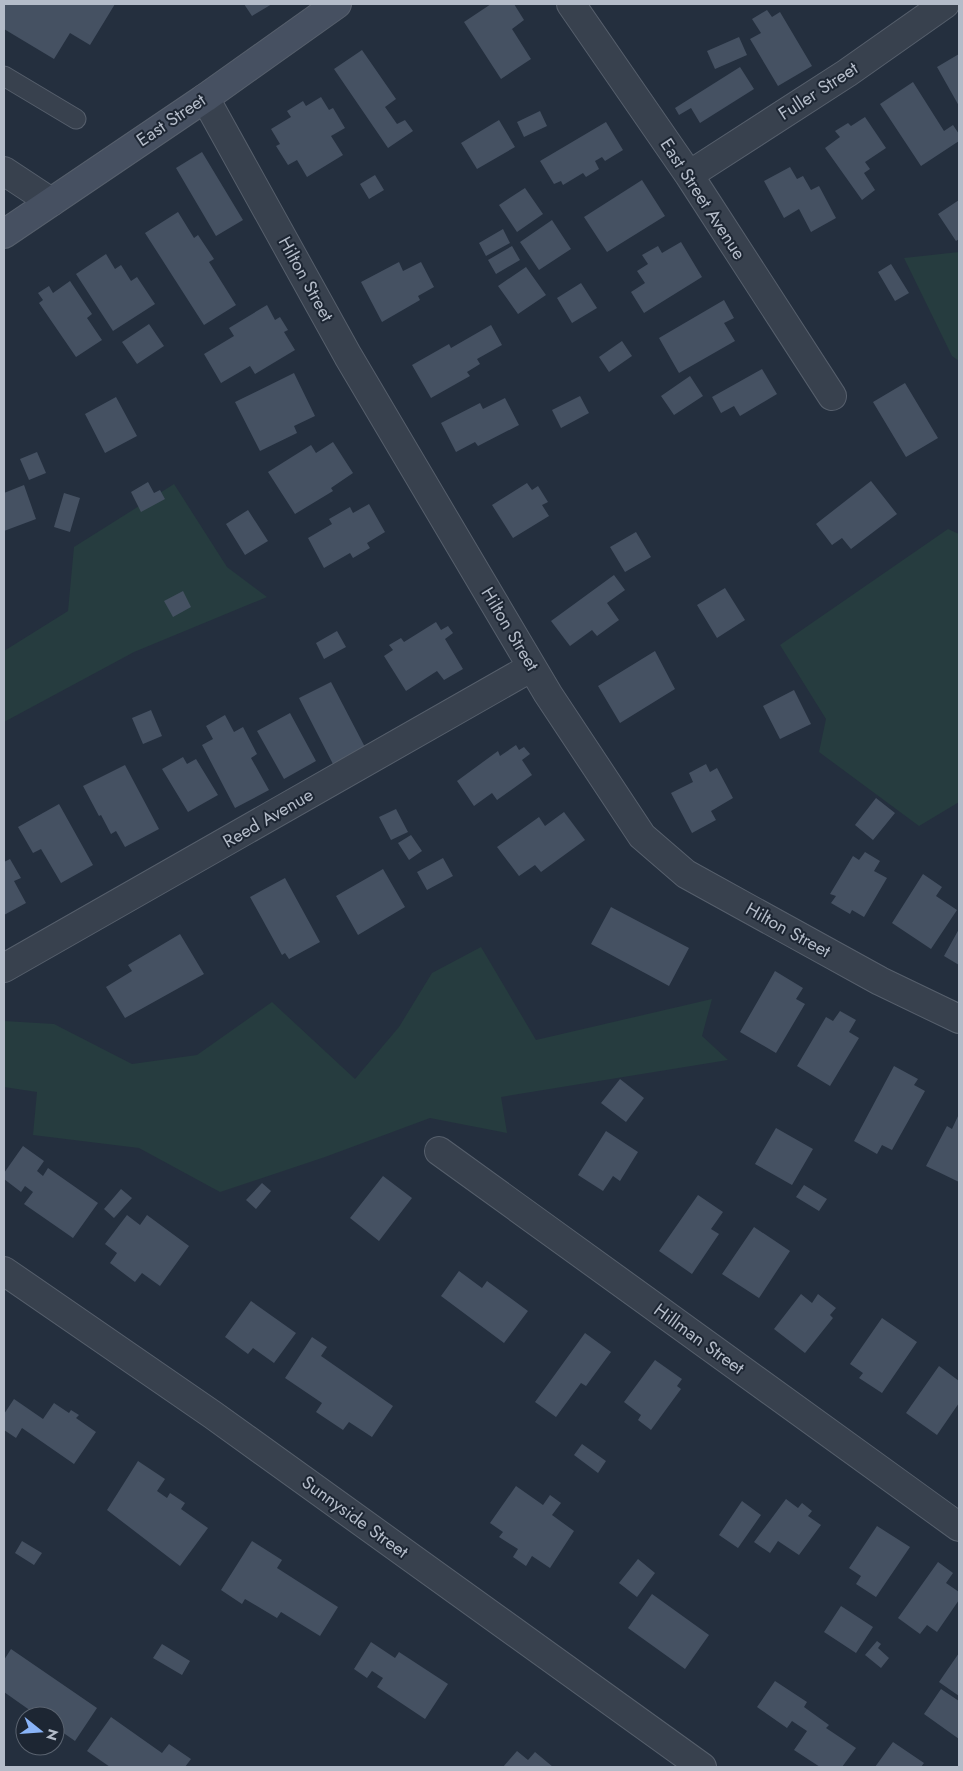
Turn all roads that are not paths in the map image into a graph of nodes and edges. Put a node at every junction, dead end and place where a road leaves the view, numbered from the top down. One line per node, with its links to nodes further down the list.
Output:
1 (337, 4): 5 (main road, East Street)
2 (571, 4): 8 (street, East Street Avenue)
3 (945, 4): 8 (street, Fuller Street)
4 (4, 76): 6 (lane)
5 (205, 98): 9 (main road, East Street); 12 (street, Hilton Street)
6 (76, 119)
7 (4, 171): 9 (street)
8 (689, 175): 11 (street, East Street Avenue)
9 (51, 202): 10 (main road, East Street)
10 (4, 234)
11 (832, 396)
12 (532, 668): 13 (street, Reed Avenue); 14 (street, Hilton Street)
13 (4, 968)
14 (959, 1019)
15 (439, 1151): 17 (street, Hillman Street)
16 (4, 1271): 18 (street, Sunnyside Street)
17 (959, 1527)
18 (702, 1767)

